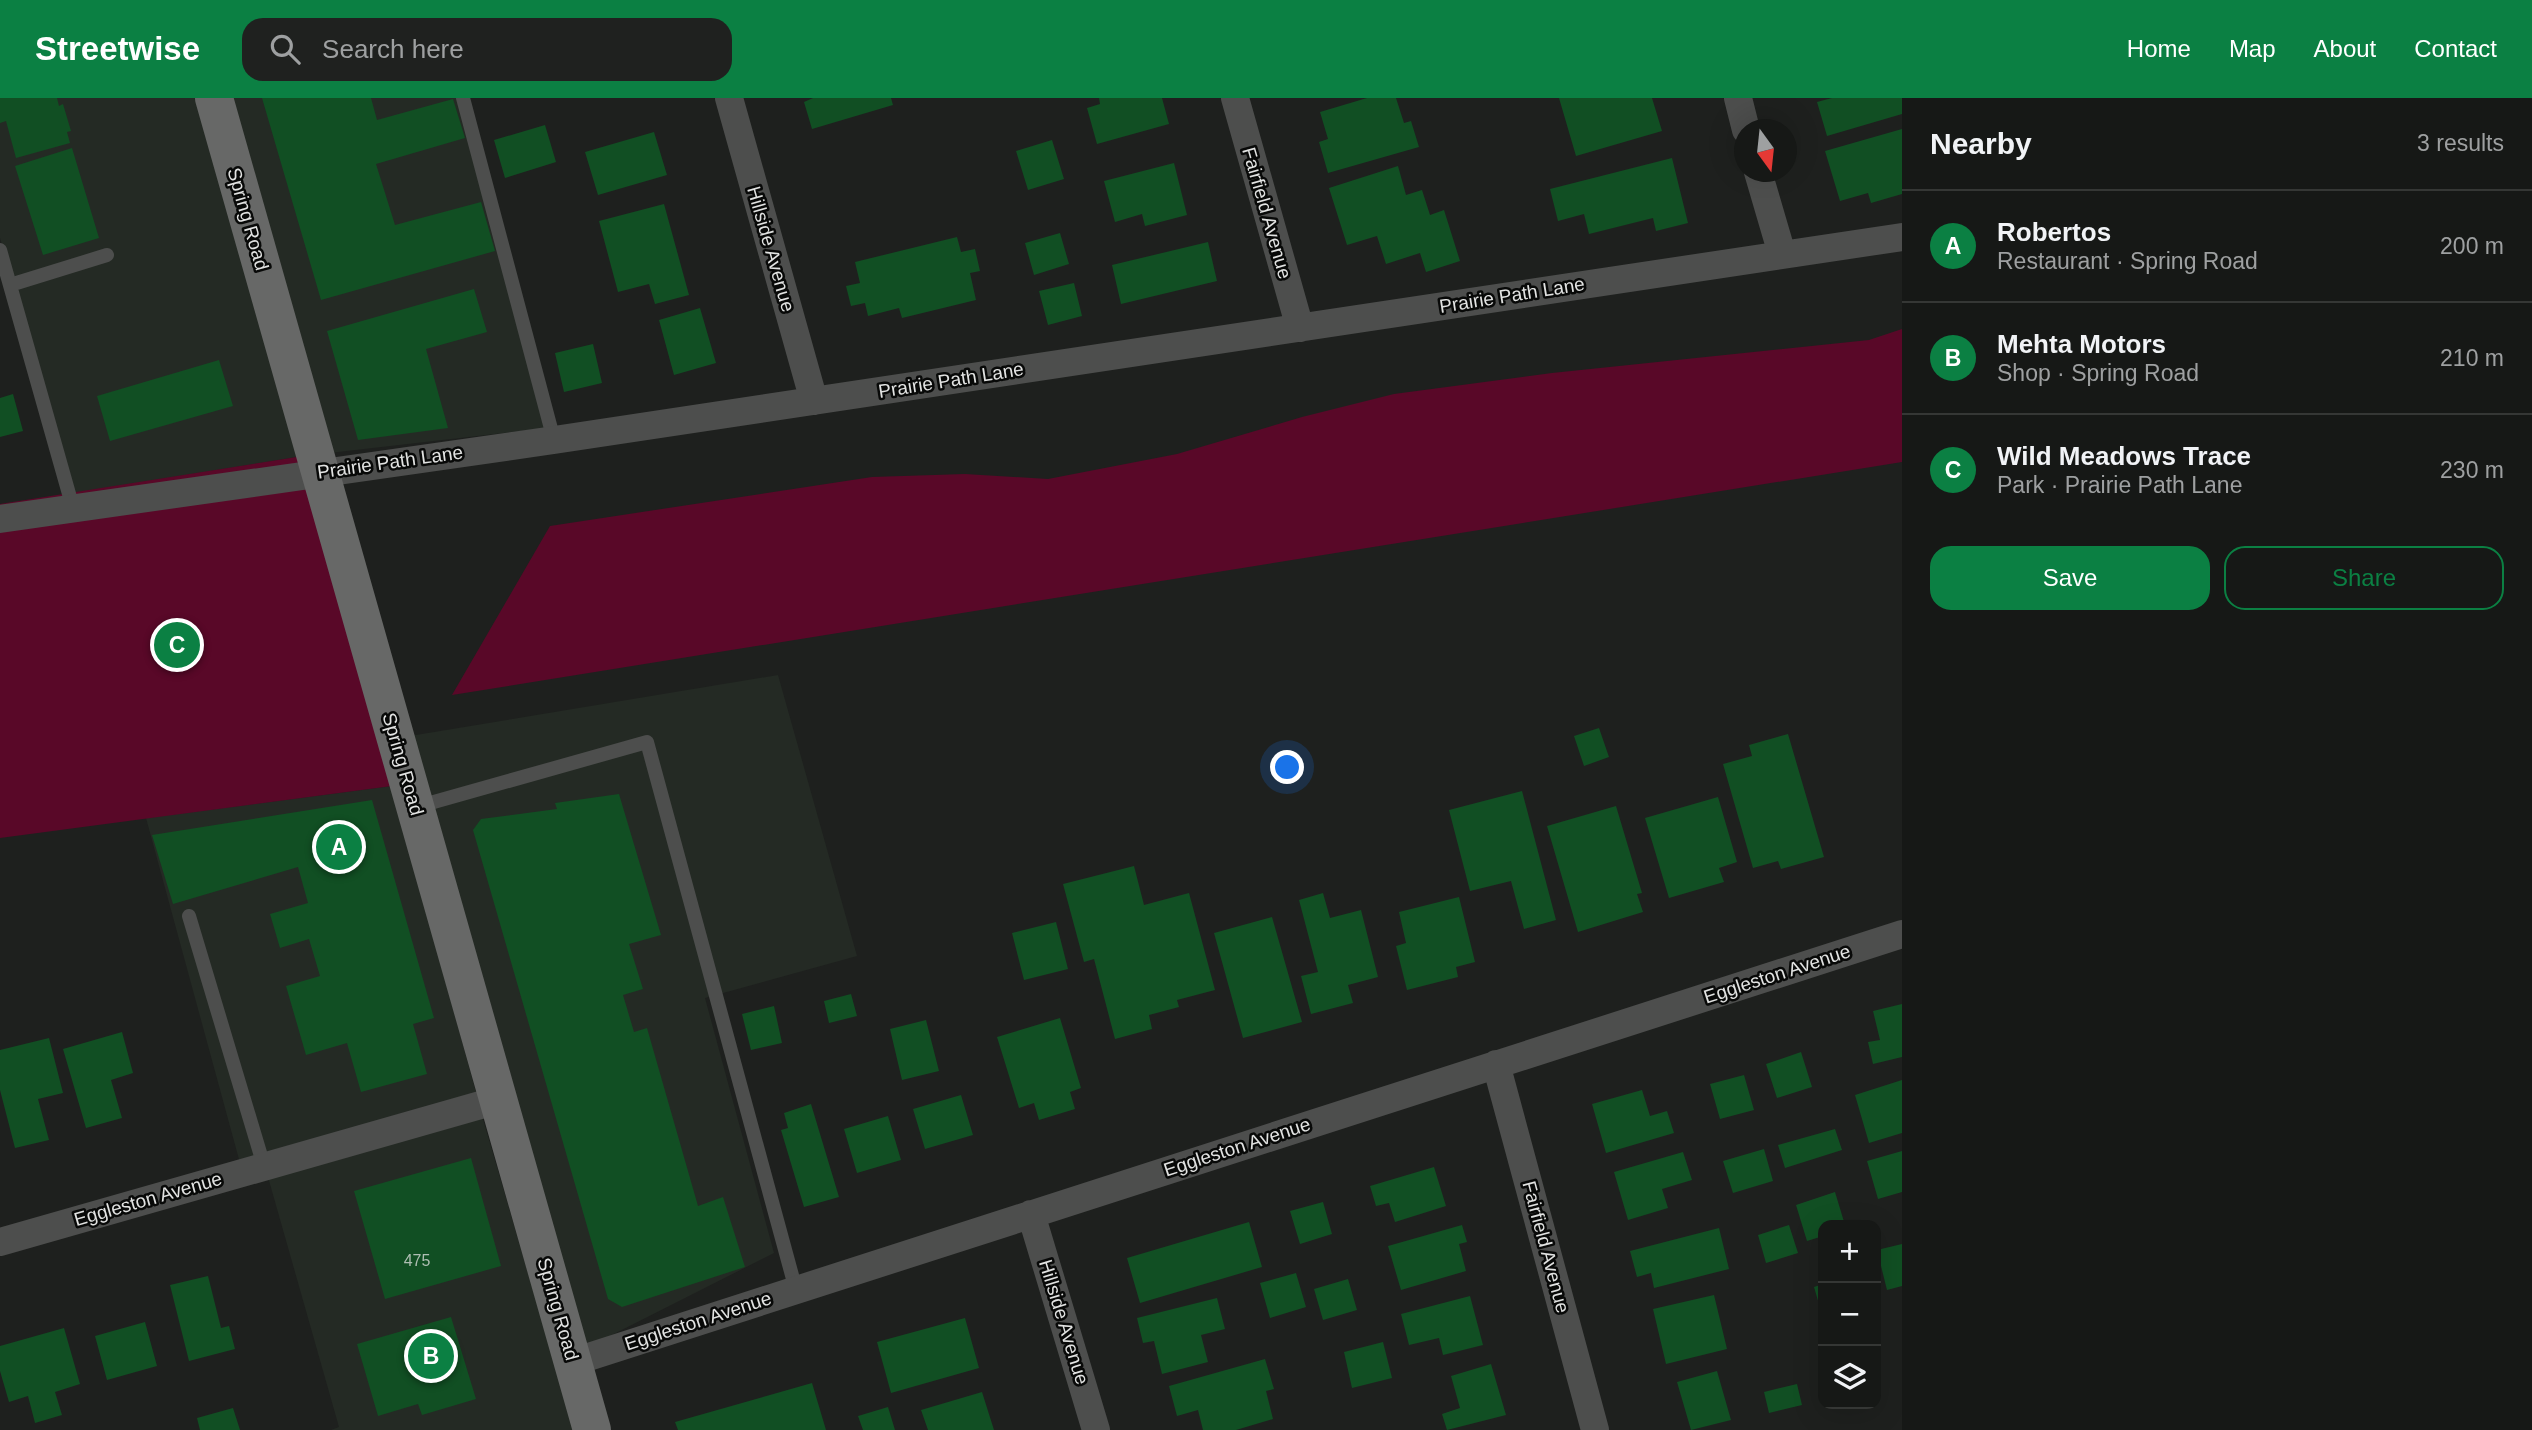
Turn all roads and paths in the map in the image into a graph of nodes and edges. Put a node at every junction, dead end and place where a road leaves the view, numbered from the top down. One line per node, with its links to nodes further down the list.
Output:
1 (214, 98): 16 (street, Spring Road)
2 (463, 98): 15 (lane)
3 (729, 98): 14 (street, Hillside Avenue)
4 (1235, 98): 13 (street, Fairfield Avenue)
5 (1738, 98): 6 (street)
6 (1743, 119)
7 (1761, 182): 10 (street)
8 (1902, 237): 10 (street, Prairie Path Lane)
9 (0, 250): 12 (lane)
10 (1782, 254): 13 (street, Prairie Path Lane)
11 (107, 255): 12 (lane)
12 (10, 285): 17 (lane)
13 (1300, 328): 14 (street, Prairie Path Lane)
14 (814, 401): 15 (street, Prairie Path Lane)
15 (554, 440): 16 (street, Prairie Path Lane)
16 (318, 472): 17 (street, Prairie Path Lane); 19 (street, Spring Road)
17 (73, 508): 18 (street, Prairie Path Lane)
18 (0, 519)
19 (416, 807): 23 (street, Spring Road); 27 (lane)
20 (190, 916): 24 (lane)
21 (1902, 934): 22 (street, Eggleston Avenue)
22 (1496, 1064): 25 (street, Eggleston Avenue); 31 (street, Fairfield Avenue)
23 (498, 1100): 24 (street, Eggleston Avenue); 28 (street, Spring Road)
24 (264, 1166): 26 (street, Eggleston Avenue)
25 (1031, 1214): 27 (street, Eggleston Avenue); 30 (street, Hillside Avenue)
26 (0, 1241)
27 (796, 1290): 28 (street, Eggleston Avenue)
28 (573, 1362): 29 (street, Spring Road)
29 (592, 1430)
30 (1096, 1430)
31 (1595, 1430)

